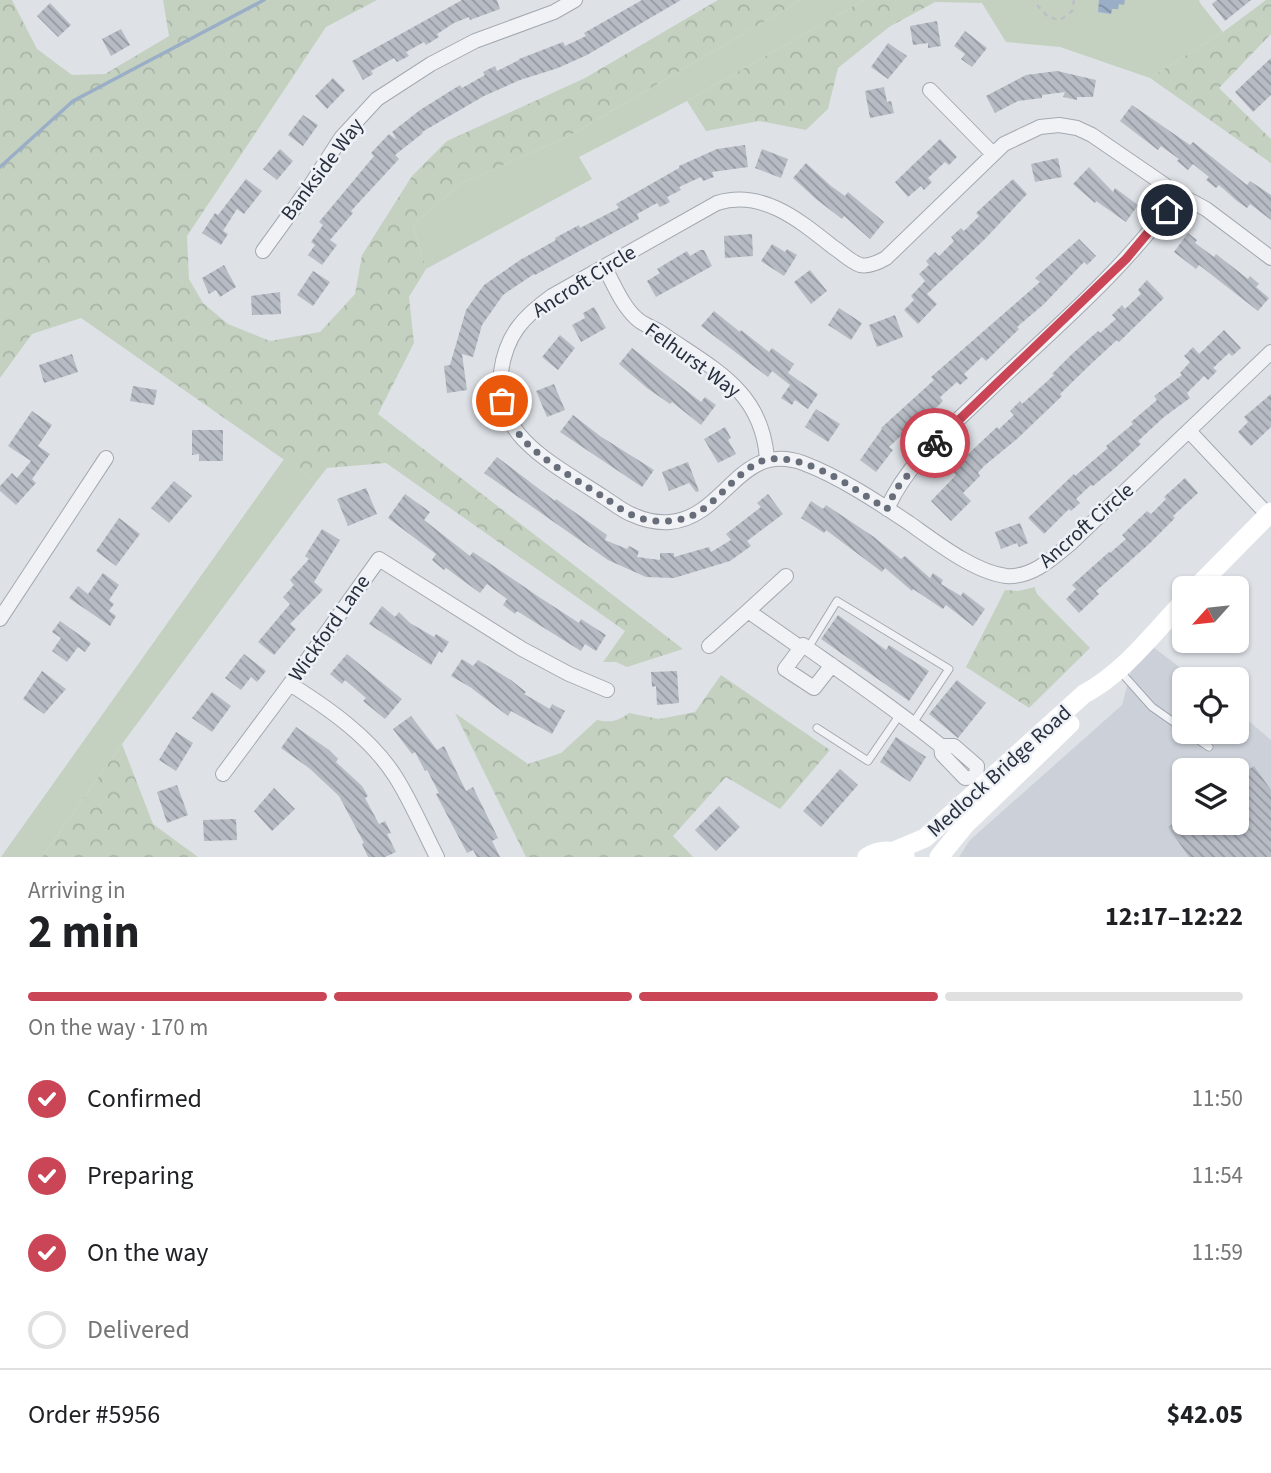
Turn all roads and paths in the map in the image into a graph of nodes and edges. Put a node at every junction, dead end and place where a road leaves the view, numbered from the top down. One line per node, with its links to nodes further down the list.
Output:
1 (575, 0): 7 (street, Bankside Way)
2 (1074, 0): 3 (path)
3 (1037, 5)
4 (930, 90): 5 (street)
5 (993, 154): 6 (street, Ancroft Circle); 9 (street, Ancroft Circle)
6 (1178, 194): 8 (street, Ancroft Circle); 14 (street)
7 (263, 251)
8 (1271, 258)
9 (605, 268): 13 (street, Felhurst Way); 13 (street, Ancroft Circle)
10 (1271, 352): 11 (street, Ancroft Circle)
11 (1189, 431): 14 (street, Ancroft Circle); 15 (street)
12 (106, 458): 20 (street)
13 (767, 459): 14 (street, Ancroft Circle)
14 (887, 509)
15 (1270, 514): 17 (main road)
16 (786, 576): 18 (street)
17 (1208, 576)
18 (748, 611): 21 (street); 22 (street)
19 (1172, 614): 24 (main road, Medlock Bridge Road)
20 (0, 619)
21 (709, 646)
22 (804, 649): 23 (street); 23 (street); 29 (lane)
23 (832, 665): 27 (street)
24 (1119, 669): 28 (lane); 34 (main road, Medlock Bridge Road)
25 (290, 684): 26 (street, Wickford Lane); 33 (street, Wickford Lane); 37 (street)
26 (607, 690)
27 (901, 713): 29 (street); 30 (lane)
28 (1172, 721)
29 (913, 723): 34 (street)
30 (817, 728)
31 (1205, 744): 32 (lane)
32 (1209, 747)
33 (223, 774)
34 (985, 786): 35 (main road, Medlock Bridge Road); 36 (main road, Medlock Bridge Road)
35 (901, 854): 38 (main road, Medlock Bridge Road)
36 (942, 855)
37 (437, 857)
38 (867, 857)

